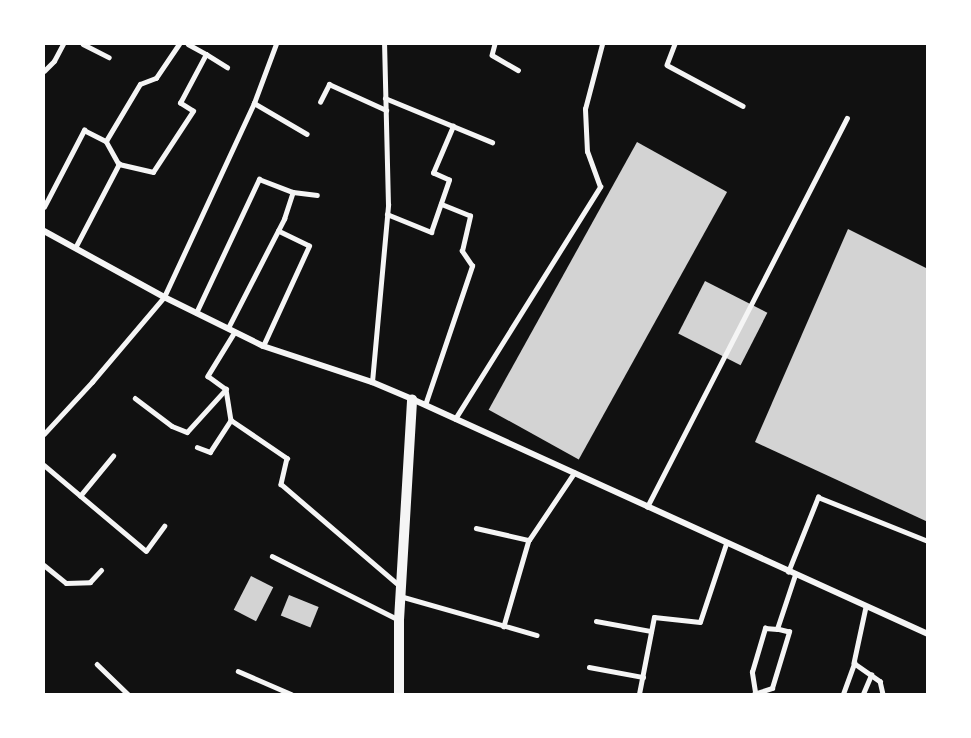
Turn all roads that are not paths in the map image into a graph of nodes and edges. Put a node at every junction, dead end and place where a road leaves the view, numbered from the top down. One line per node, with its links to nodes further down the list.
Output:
1 (63, 44): 14 (lane)
2 (83, 44): 11 (lane)
3 (179, 44): 23 (lane)
4 (188, 44): 10 (lane)
5 (276, 44): 17 (lane)
6 (384, 44): 15 (lane)
7 (495, 44): 13 (lane)
8 (602, 44): 44 (lane)
9 (675, 44): 18 (lane)
10 (206, 54): 12 (lane); 25 (lane)
11 (109, 57)
12 (227, 67)
13 (518, 70)
14 (44, 71)
15 (385, 98): 19 (lane); 21 (lane)
16 (320, 102): 19 (lane)
17 (254, 103): 22 (lane); 34 (lane)
18 (743, 106)
19 (386, 110): 30 (lane)
20 (847, 118): 52 (lane)
21 (453, 126): 24 (lane); 28 (lane)
22 (307, 134)
23 (106, 141): 25 (lane); 29 (lane)
24 (492, 142)
25 (119, 164): 33 (lane)
26 (293, 192): 27 (lane); 32 (lane); 35 (lane)
27 (316, 195)
28 (441, 204): 30 (lane); 43 (lane)
29 (44, 207)
30 (387, 214): 39 (lane)
31 (44, 231): 33 (street)
32 (278, 231): 36 (lane); 38 (lane)
33 (75, 248): 34 (street)
34 (164, 297): 35 (street); 46 (lane)
35 (196, 313): 36 (street)
36 (228, 328): 37 (street)
37 (235, 332): 38 (street); 40 (lane)
38 (263, 346): 39 (street)
39 (372, 382): 42 (street)
40 (226, 389): 41 (lane); 45 (lane)
41 (135, 398)
42 (412, 399): 43 (street); 65 (street)
43 (425, 405): 44 (street)
44 (455, 419): 50 (street)
45 (231, 420): 47 (lane); 65 (lane)
46 (44, 434)
47 (197, 447)
48 (113, 456): 51 (lane)
49 (44, 465): 51 (lane)
50 (574, 473): 52 (street); 55 (lane)
51 (80, 496): 53 (lane)
52 (647, 507): 57 (street)
53 (164, 526)
54 (476, 528): 55 (lane)
55 (529, 540): 69 (lane)
56 (927, 541): 62 (lane)
57 (726, 544): 62 (street); 71 (lane)
58 (272, 556): 67 (lane)
59 (44, 565): 60 (lane)
60 (49, 570): 61 (lane); 64 (lane)
61 (101, 570)
62 (788, 572): 63 (street)
63 (795, 575): 66 (street); 70 (lane)
64 (44, 577)
65 (400, 591): 67 (street); 69 (lane)
66 (866, 607): 72 (street); 74 (lane)
67 (399, 620): 83 (street)
68 (597, 621): 71 (lane)
69 (504, 626): 73 (lane)
70 (777, 629): 80 (lane); 80 (lane)
71 (651, 631): 79 (lane)
72 (927, 634)
73 (537, 635)
74 (854, 663): 78 (lane); 85 (lane)
75 (97, 664): 81 (lane)
76 (590, 668): 79 (lane)
77 (238, 671): 82 (lane)
78 (871, 675): 86 (lane); 87 (lane)
79 (643, 677): 84 (lane)
80 (754, 693)
81 (129, 694)
82 (291, 694)
83 (399, 694)
84 (639, 694)
85 (843, 694)
86 (863, 694)
87 (883, 694)

